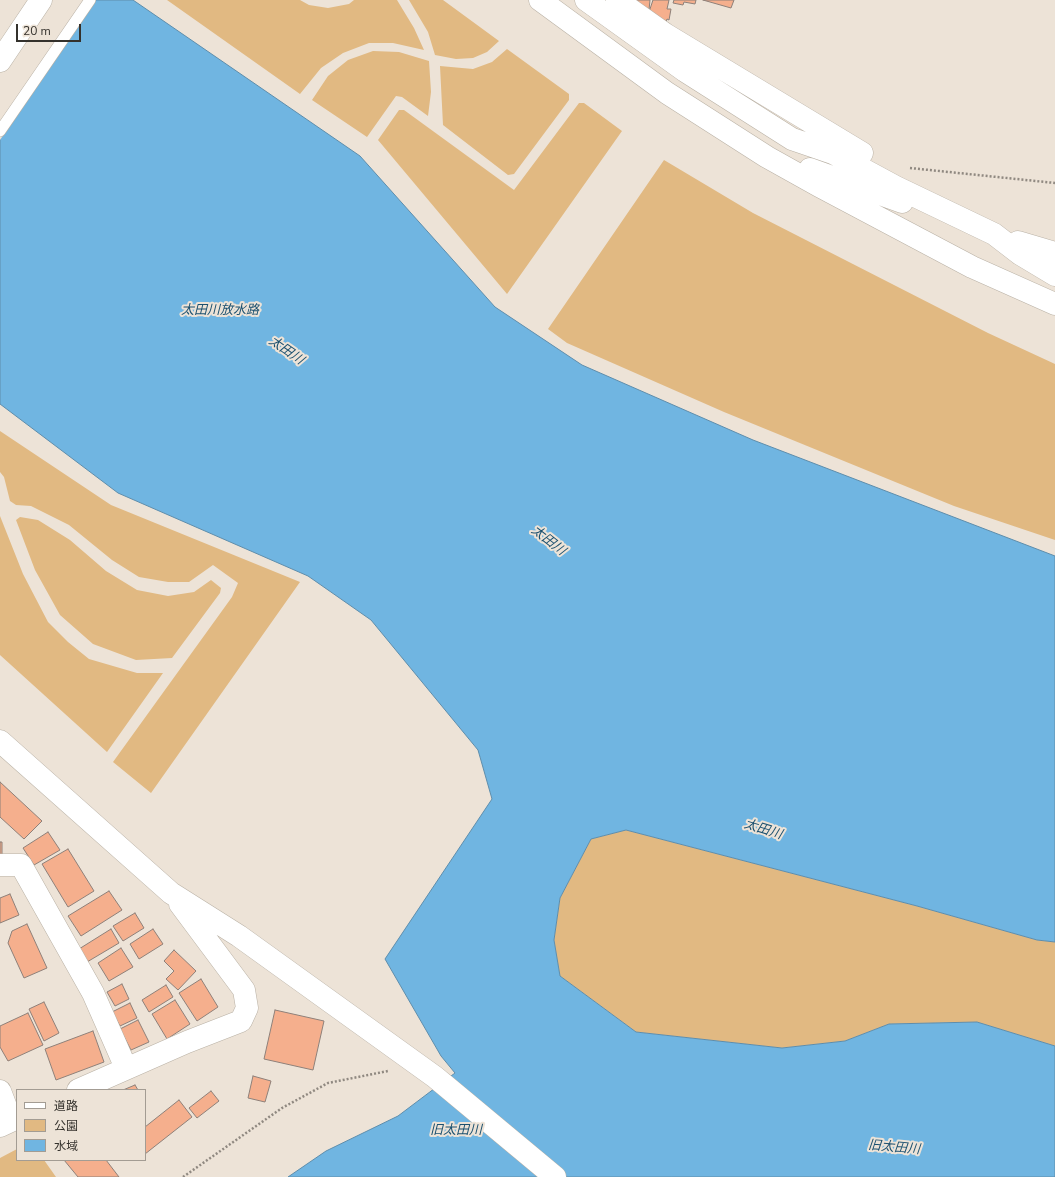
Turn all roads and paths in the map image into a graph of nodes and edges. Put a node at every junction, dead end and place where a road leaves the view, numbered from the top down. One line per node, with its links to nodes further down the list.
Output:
1 (41, 0): 6 (main road)
2 (90, 0): 9 (lane)
3 (540, 0): 11 (main road)
4 (586, 0): 7 (main road)
5 (617, 0): 8 (main road)
6 (0, 61)
7 (685, 71): 8 (main road); 10 (main road)
8 (756, 90): 10 (main road); 12 (main road)
9 (0, 131)
10 (792, 139): 14 (main road)
11 (767, 157): 14 (main road); 17 (main road)
12 (899, 168): 13 (path)
13 (1055, 183)
14 (994, 234): 15 (main road); 16 (main road)
15 (1055, 253)
16 (1055, 275)
17 (1055, 304)
18 (0, 741): 20 (main road)
19 (0, 865): 21 (main road)
20 (171, 893): 21 (main road); 27 (main road)
21 (126, 1068): 23 (main road)
22 (388, 1071): 26 (path)
23 (80, 1089)
24 (0, 1091): 25 (main road)
25 (9, 1122)
26 (183, 1177)
27 (555, 1177)

